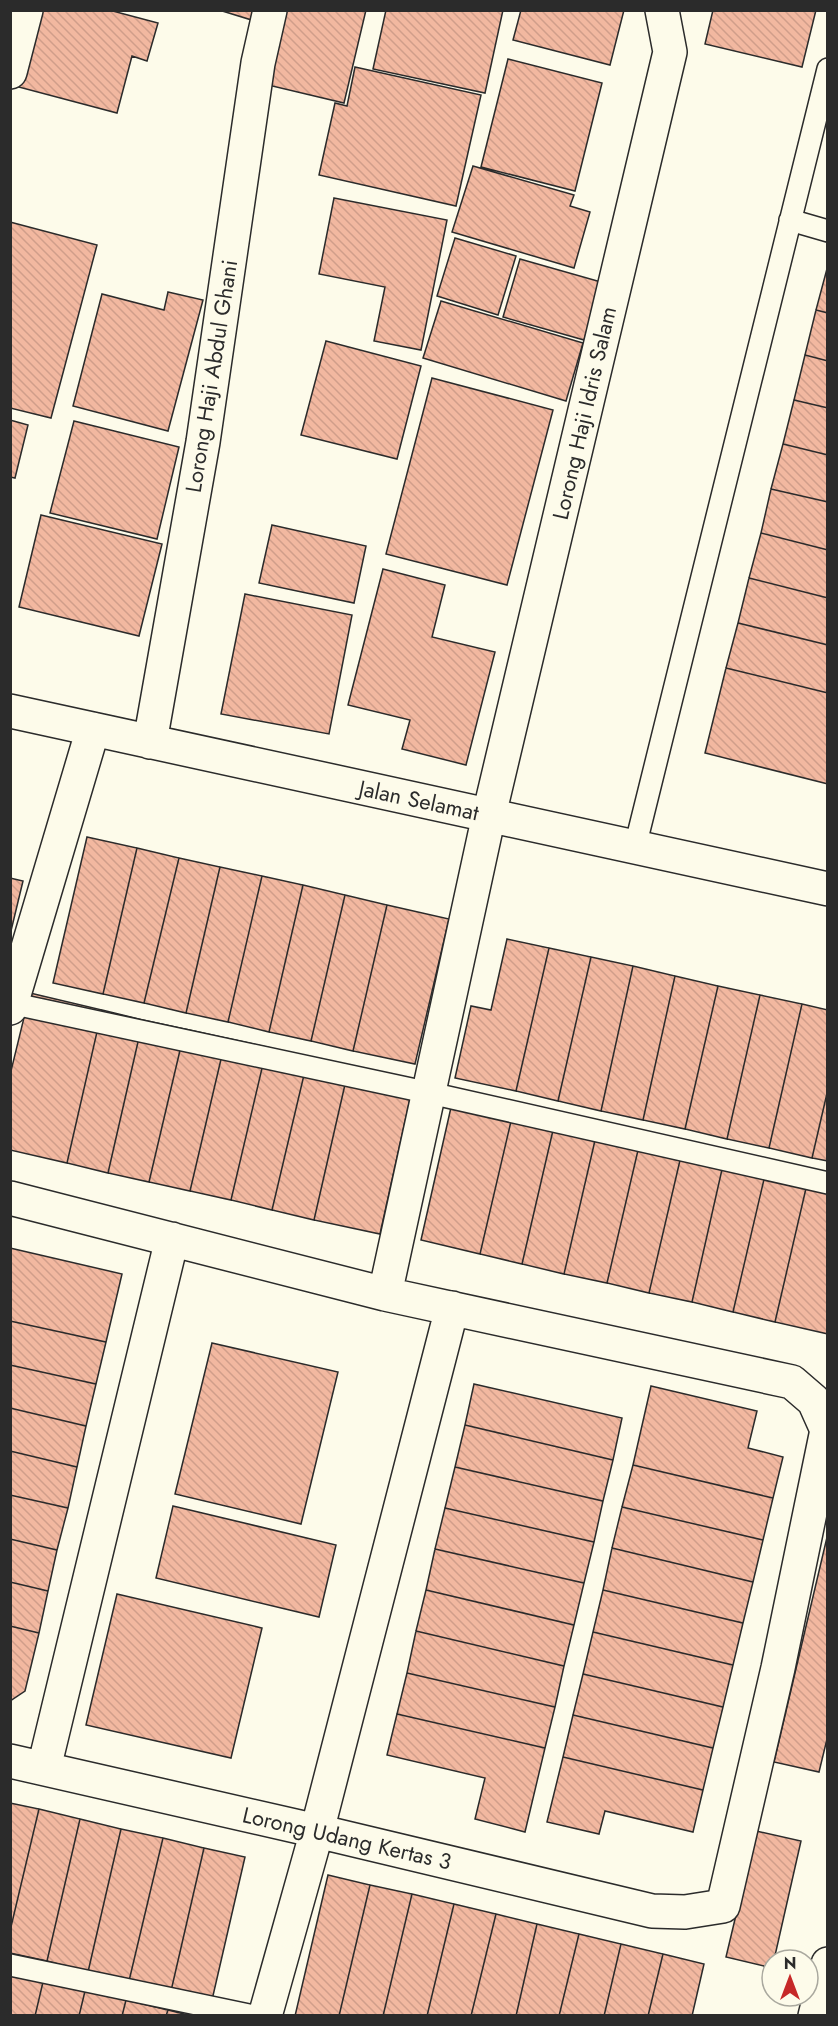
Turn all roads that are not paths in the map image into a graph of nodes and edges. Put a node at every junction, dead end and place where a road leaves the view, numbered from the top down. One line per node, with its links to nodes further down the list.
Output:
1 (26, 10): 5 (street)
2 (270, 10): 10 (street, Lorong Haji Abdul Ghani)
3 (662, 10): 11 (street, Lorong Haji Idris Salam)
4 (828, 69): 6 (lane)
5 (10, 72)
6 (790, 220): 7 (lane); 12 (lane)
7 (828, 231)
8 (10, 711): 9 (street, Jalan Selamat)
9 (93, 729): 10 (street, Jalan Selamat); 14 (street)
10 (150, 742): 11 (street, Jalan Selamat)
11 (489, 815): 12 (street, Jalan Selamat); 15 (street, Lorong Haji Idris Salam)
12 (635, 847): 13 (street, Jalan Selamat)
13 (828, 889)
14 (11, 1005): 15 (lane)
15 (430, 1093): 16 (lane); 19 (street, Lorong Haji Idris Salam)
16 (828, 1183)
17 (10, 1198): 18 (street)
18 (172, 1239): 19 (street); 22 (street)
19 (385, 1294): 20 (street)
20 (452, 1308): 23 (street); 23 (street, Lorong Udang Kertas 3)
21 (10, 1761): 22 (street, Lorong Udang Kertas 3)
22 (44, 1768): 23 (street, Lorong Udang Kertas 3)
23 (317, 1831): 27 (street)
24 (828, 1964): 28 (street)
25 (10, 1965): 26 (lane)
26 (254, 2016)
27 (265, 2016)
28 (815, 2016)

